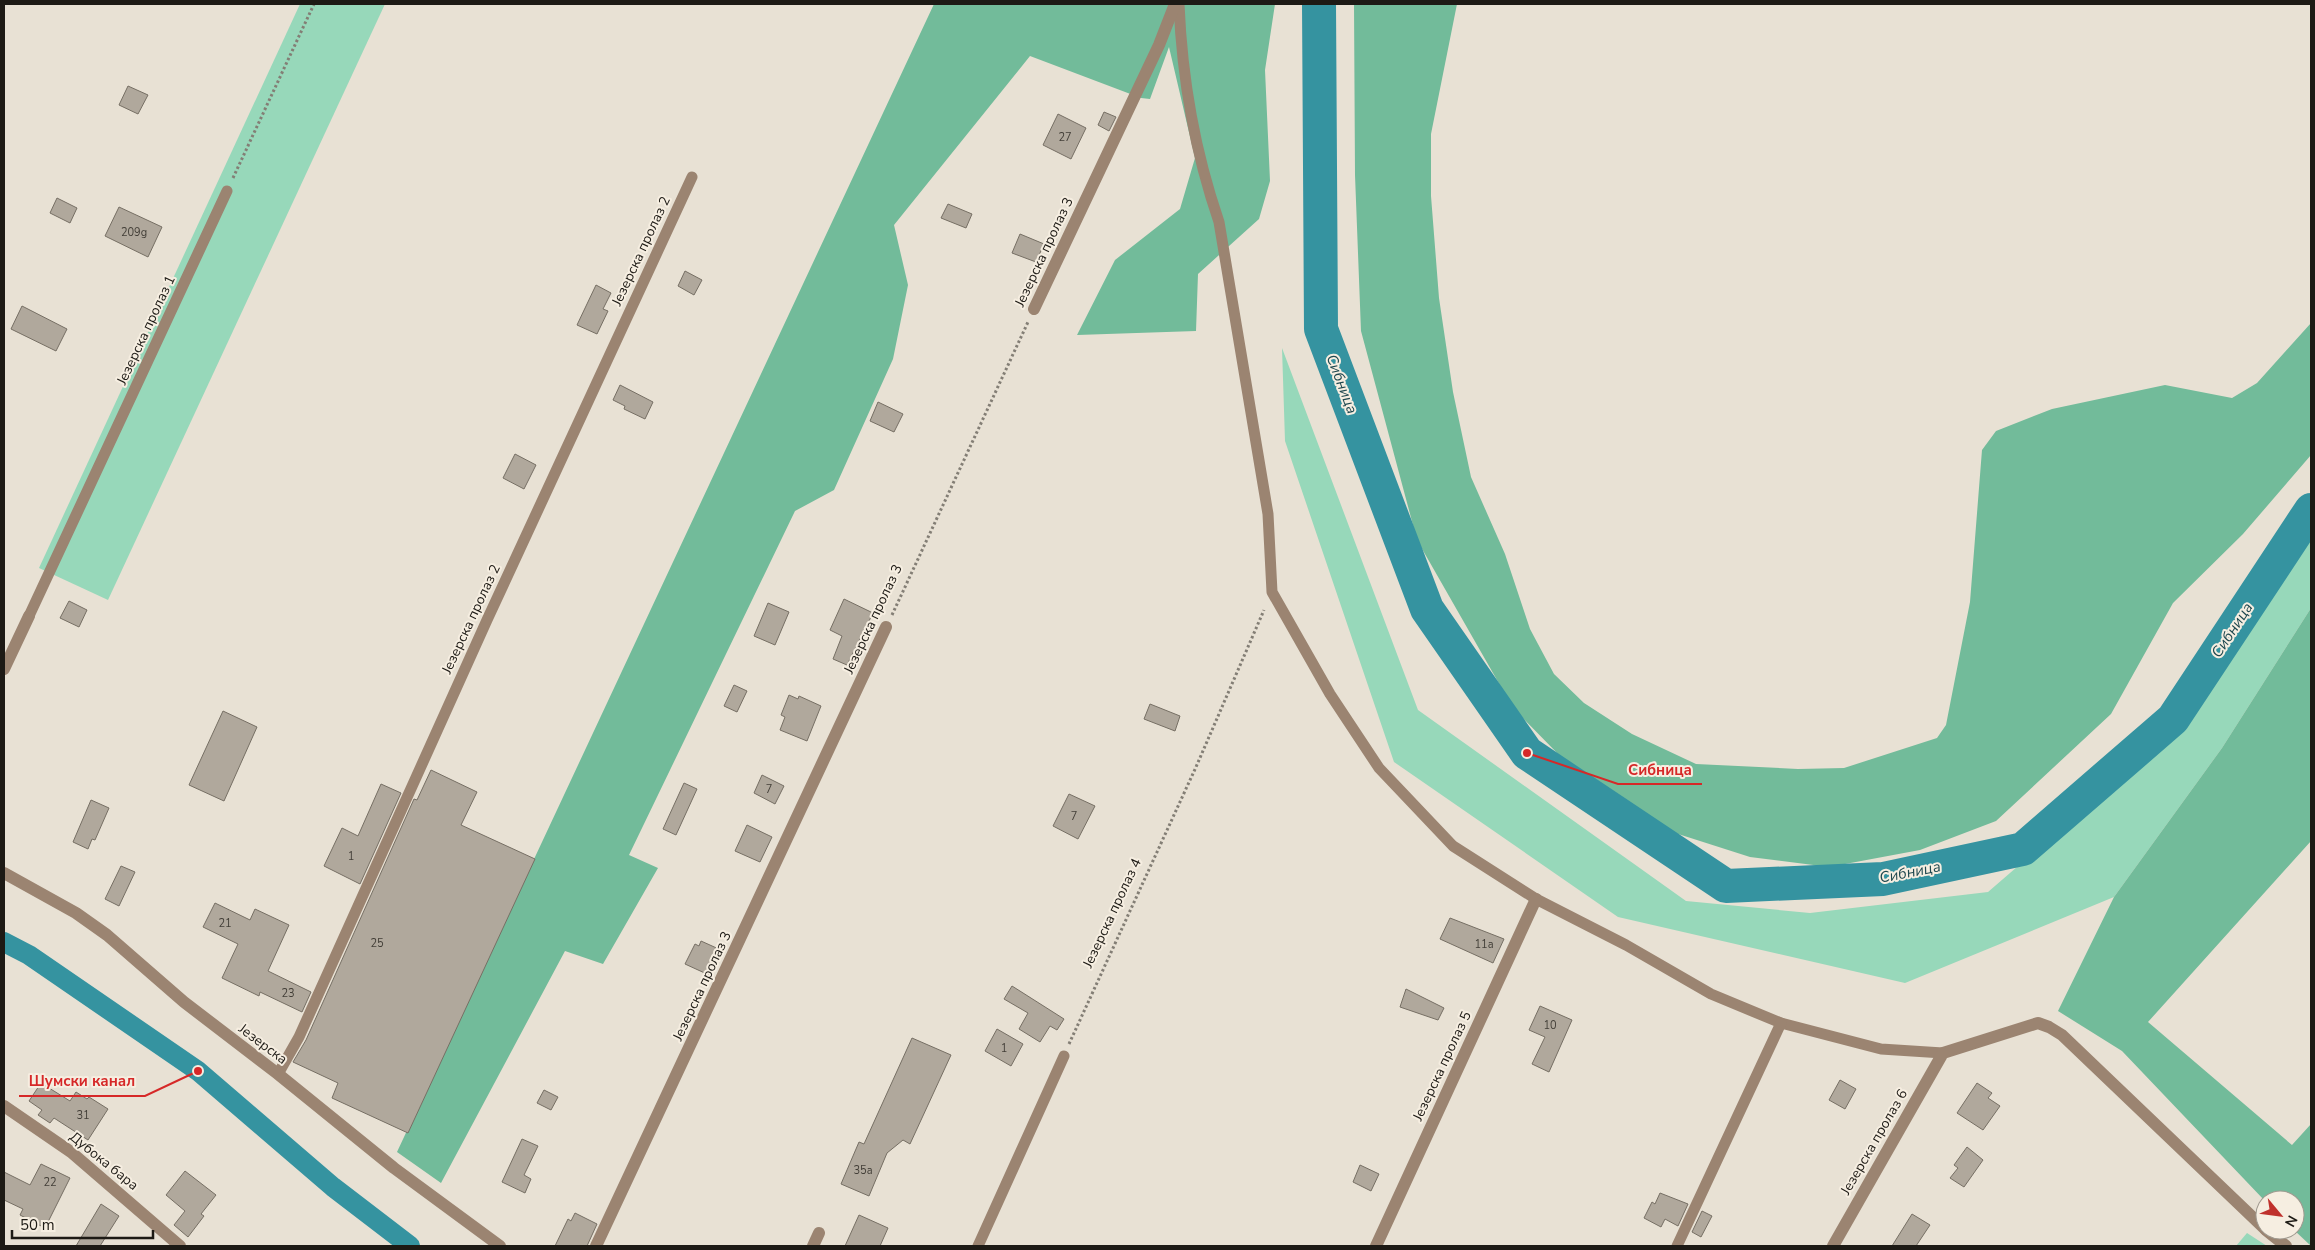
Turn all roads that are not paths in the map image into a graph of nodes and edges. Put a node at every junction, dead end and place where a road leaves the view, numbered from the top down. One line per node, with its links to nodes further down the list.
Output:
1 (1177, 4): 4 (street, Језерска пролаз 3); 9 (lane)
2 (692, 177): 13 (lane, Језерска пролаз 2)
3 (227, 191): 5 (lane, Језерска пролаз 1)
4 (1034, 309)
5 (29, 616): 7 (street, Језерска пролаз 1)
6 (886, 627): 19 (street, Језерска пролаз 3)
7 (4, 669)
8 (4, 873): 13 (street, Језерска)
9 (1536, 899): 10 (lane); 22 (street, Језерска пролаз 5)
10 (1781, 1022): 11 (lane); 23 (lane)
11 (1943, 1053): 15 (street); 24 (street, Језерска пролаз 6)
12 (1064, 1056): 21 (lane)
13 (278, 1074): 18 (street, Језерска)
14 (4, 1106): 17 (street, Дубока бара)
15 (2255, 1219)
16 (819, 1233): 20 (street)
17 (180, 1246)
18 (500, 1246)
19 (596, 1246)
20 (813, 1246)
21 (978, 1246)
22 (1376, 1246)
23 (1677, 1246)
24 (1833, 1246)

